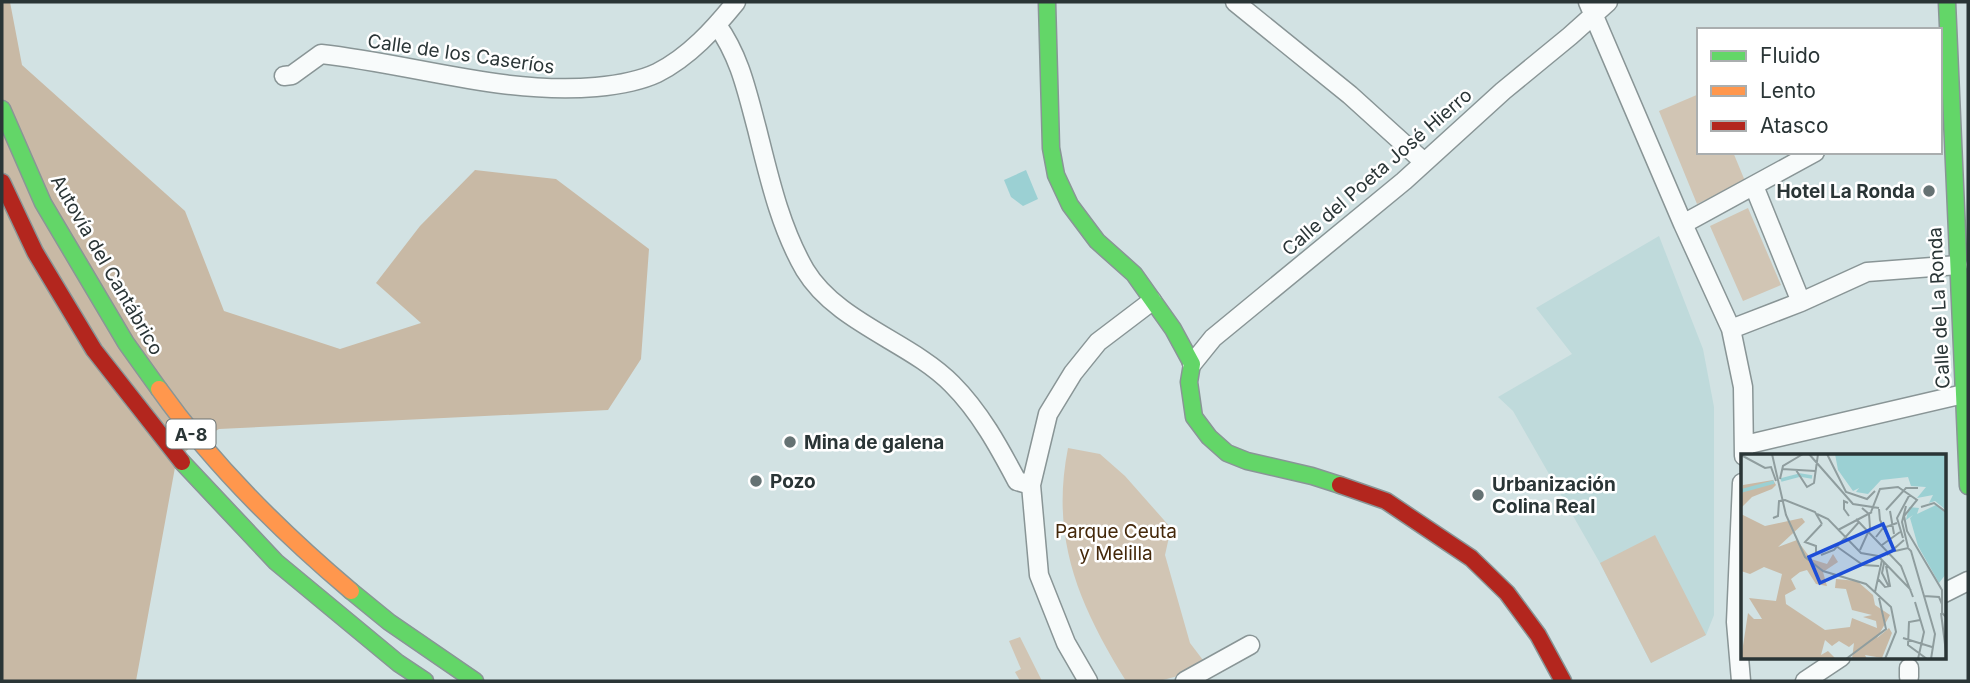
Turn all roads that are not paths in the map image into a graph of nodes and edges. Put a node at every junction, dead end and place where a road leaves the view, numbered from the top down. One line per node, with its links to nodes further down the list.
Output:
1 (736, 2): 7 (street, Calle de los Caseríos)
2 (1047, 2): 18 (main road)
3 (1235, 2): 13 (street)
4 (1608, 2): 6 (street, Calle del Poeta José Hierro)
5 (1947, 2): 9 (main road, Calle de La Ronda)
6 (1591, 8): 13 (street, Calle del Poeta José Hierro); 16 (street)
7 (717, 25): 8 (street, Calle de los Caseríos); 24 (street)
8 (284, 76)
9 (1945, 87): 10 (street); 17 (main road, Calle de La Ronda)
10 (1968, 88)
11 (2, 109): 32 (main road, Autovía del Cantábrico / A-8)
12 (1811, 154): 15 (street)
13 (1424, 162): 21 (street, Calle del Poeta José Hierro)
14 (2, 183): 31 (main road, A-8)
15 (1754, 186): 16 (street); 19 (street)
16 (1683, 224): 20 (street)
17 (1958, 265): 19 (street); 22 (main road, Calle de La Ronda)
18 (1152, 301): 21 (main road); 24 (street)
19 (1801, 302): 20 (street)
20 (1731, 329): 23 (street)
21 (1192, 364): 35 (main road)
22 (1966, 393): 23 (street); 25 (main road, Calle de La Ronda)
23 (1745, 450)
24 (1031, 485): 33 (street)
25 (1968, 486)
26 (1741, 506): 36 (street)
27 (1968, 581): 28 (street)
28 (1946, 592)
29 (1250, 645): 34 (street)
30 (1839, 658): 37 (street)
31 (425, 681)
32 (475, 681)
33 (1088, 681)
34 (1185, 681)
35 (1563, 681)
36 (1741, 681)
37 (1805, 681)

